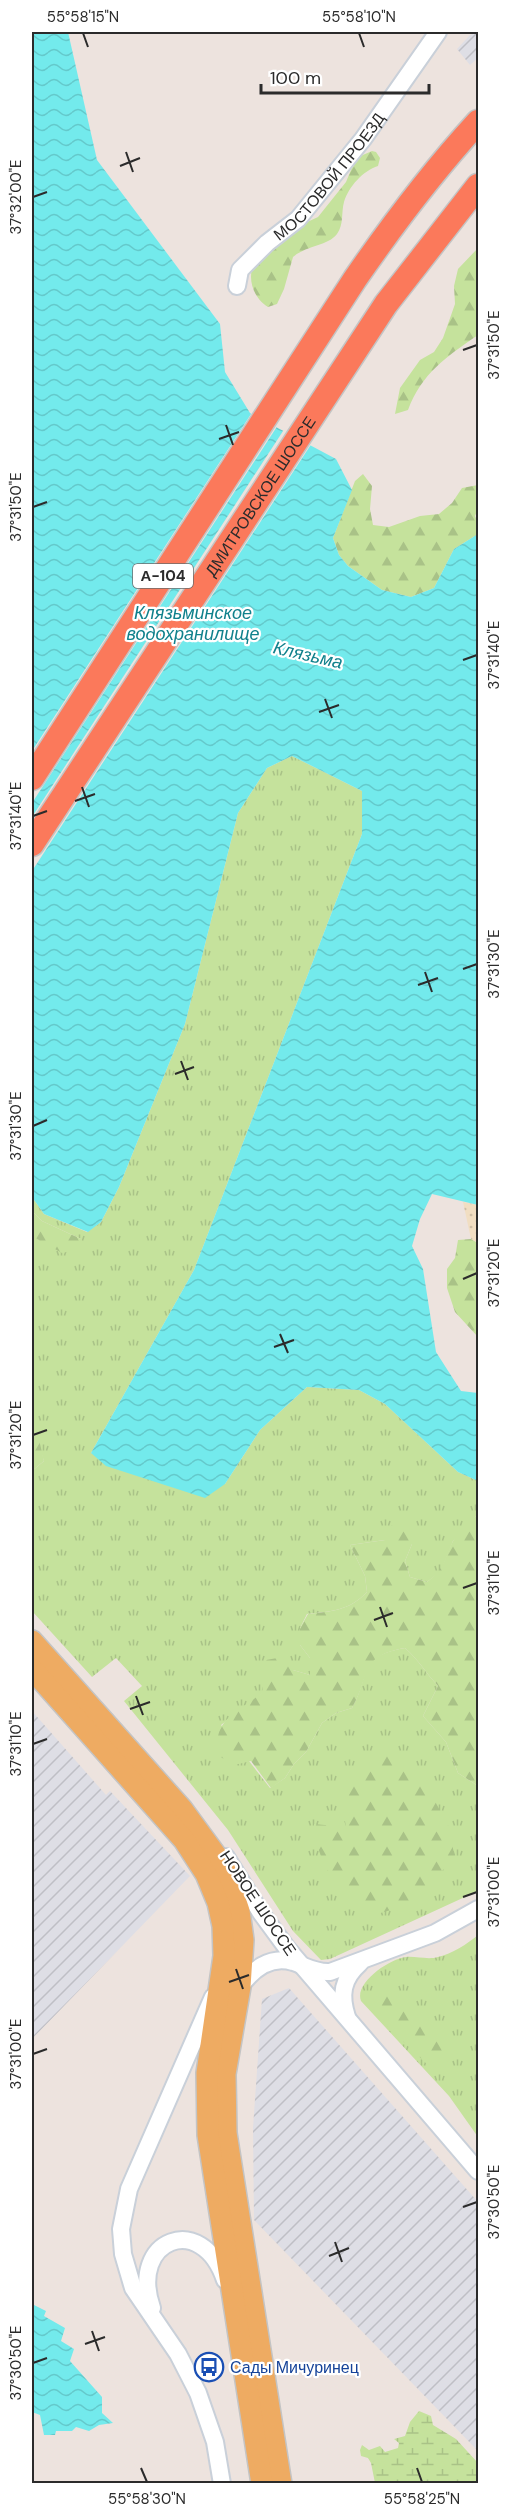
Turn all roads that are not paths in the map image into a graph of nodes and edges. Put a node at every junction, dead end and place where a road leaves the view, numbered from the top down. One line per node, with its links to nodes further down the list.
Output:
1 (438, 32): 4 (street, МОСТОВОЙ ПРОЕЗД)
2 (478, 122): 5 (highway, А-104)
3 (478, 186): 6 (highway, ДМИТРОВСКОЕ ШОССЕ / А-104)
4 (237, 286)
5 (32, 778)
6 (32, 844)
7 (32, 1641): 9 (main road, НОВОЕ ШОССЕ)
8 (32, 1669): 13 (main road, НОВОЕ ШОССЕ)
9 (182, 1809): 12 (street, НОВОЕ ШОССЕ); 15 (main road)
10 (478, 1909): 11 (street)
11 (363, 1961): 14 (street); 16 (street)
12 (301, 1965): 14 (street, НОВОЕ ШОССЕ); 15 (street)
13 (222, 1974): 18 (street); 19 (main road, НОВОЕ ШОССЕ)
14 (322, 1980): 16 (street, НОВОЕ ШОССЕ)
15 (240, 1987): 22 (main road)
16 (347, 2018): 17 (street, НОВОЕ ШОССЕ)
17 (478, 2171)
18 (157, 2323): 19 (street); 20 (street)
19 (238, 2332): 21 (main road, НОВОЕ ШОССЕ)
20 (222, 2484)
21 (262, 2484)
22 (281, 2484)

